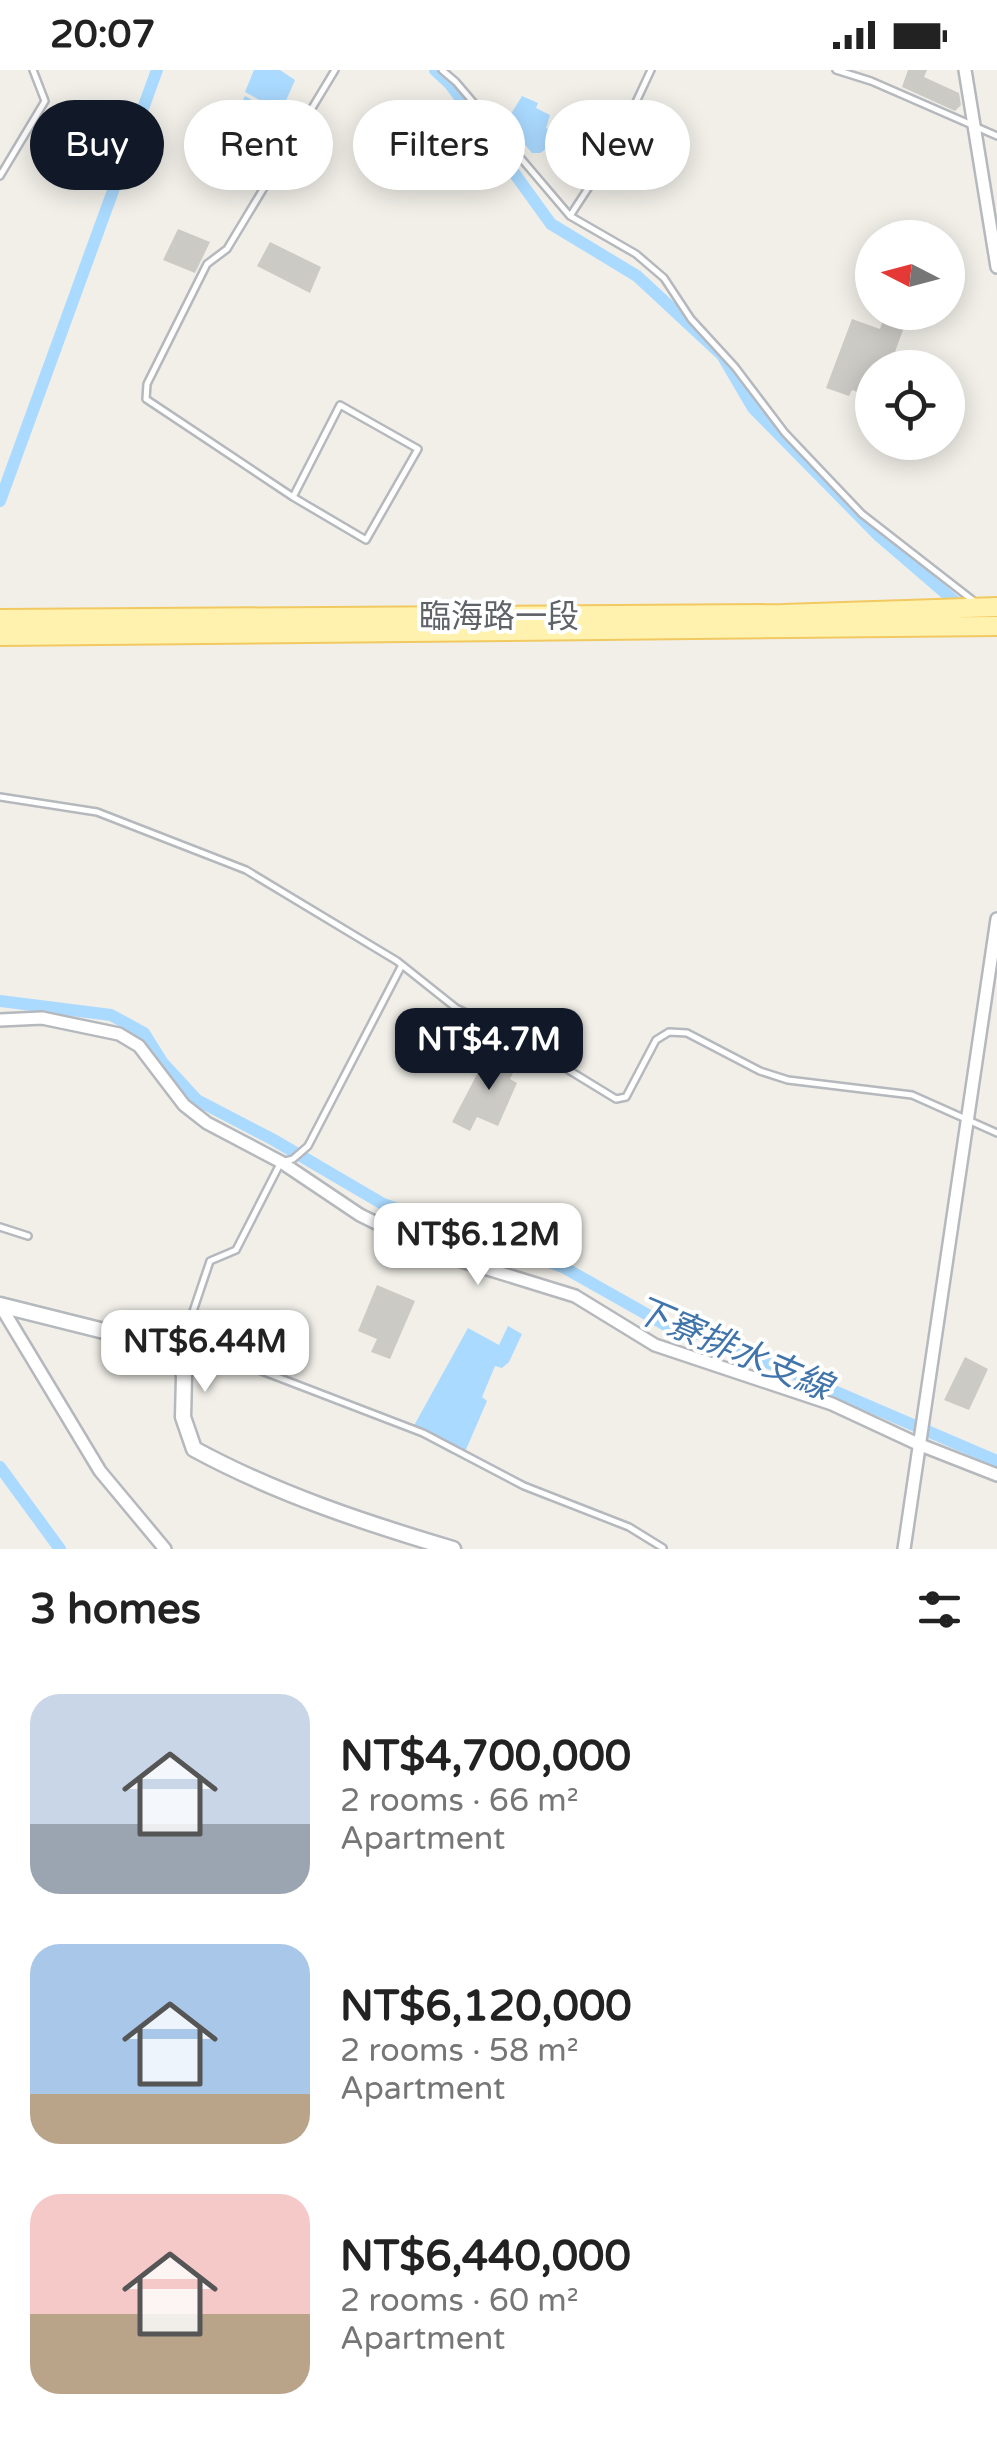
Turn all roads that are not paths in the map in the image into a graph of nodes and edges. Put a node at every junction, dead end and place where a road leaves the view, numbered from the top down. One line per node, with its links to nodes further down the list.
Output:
1 (33, 70): 9 (lane)
2 (335, 70): 12 (lane)
3 (442, 70): 10 (lane)
4 (651, 70): 10 (lane)
5 (836, 70): 7 (lane)
6 (965, 70): 7 (street)
7 (976, 128): 8 (lane); 11 (street)
8 (997, 136)
9 (0, 176)
10 (570, 216): 13 (lane)
11 (997, 267)
12 (293, 497): 12 (lane)
13 (989, 607): 14 (main road, 臨海路一段); 15 (lane)
14 (0, 620)
15 (992, 626): 16 (main road, 臨海路一段)
16 (0, 636)
17 (0, 798): 19 (lane)
18 (997, 920): 21 (street)
19 (402, 965): 21 (lane); 23 (lane)
20 (0, 1020): 23 (street)
21 (968, 1119): 22 (lane); 28 (street)
22 (997, 1134)
23 (281, 1162): 27 (lane); 28 (street)
24 (0, 1227): 25 (lane)
25 (28, 1236)
26 (0, 1305): 27 (street); 31 (street)
27 (180, 1350): 30 (lane); 32 (street)
28 (918, 1444): 29 (street); 33 (street)
29 (997, 1475)
30 (662, 1548)
31 (165, 1549)
32 (453, 1549)
33 (904, 1549)

